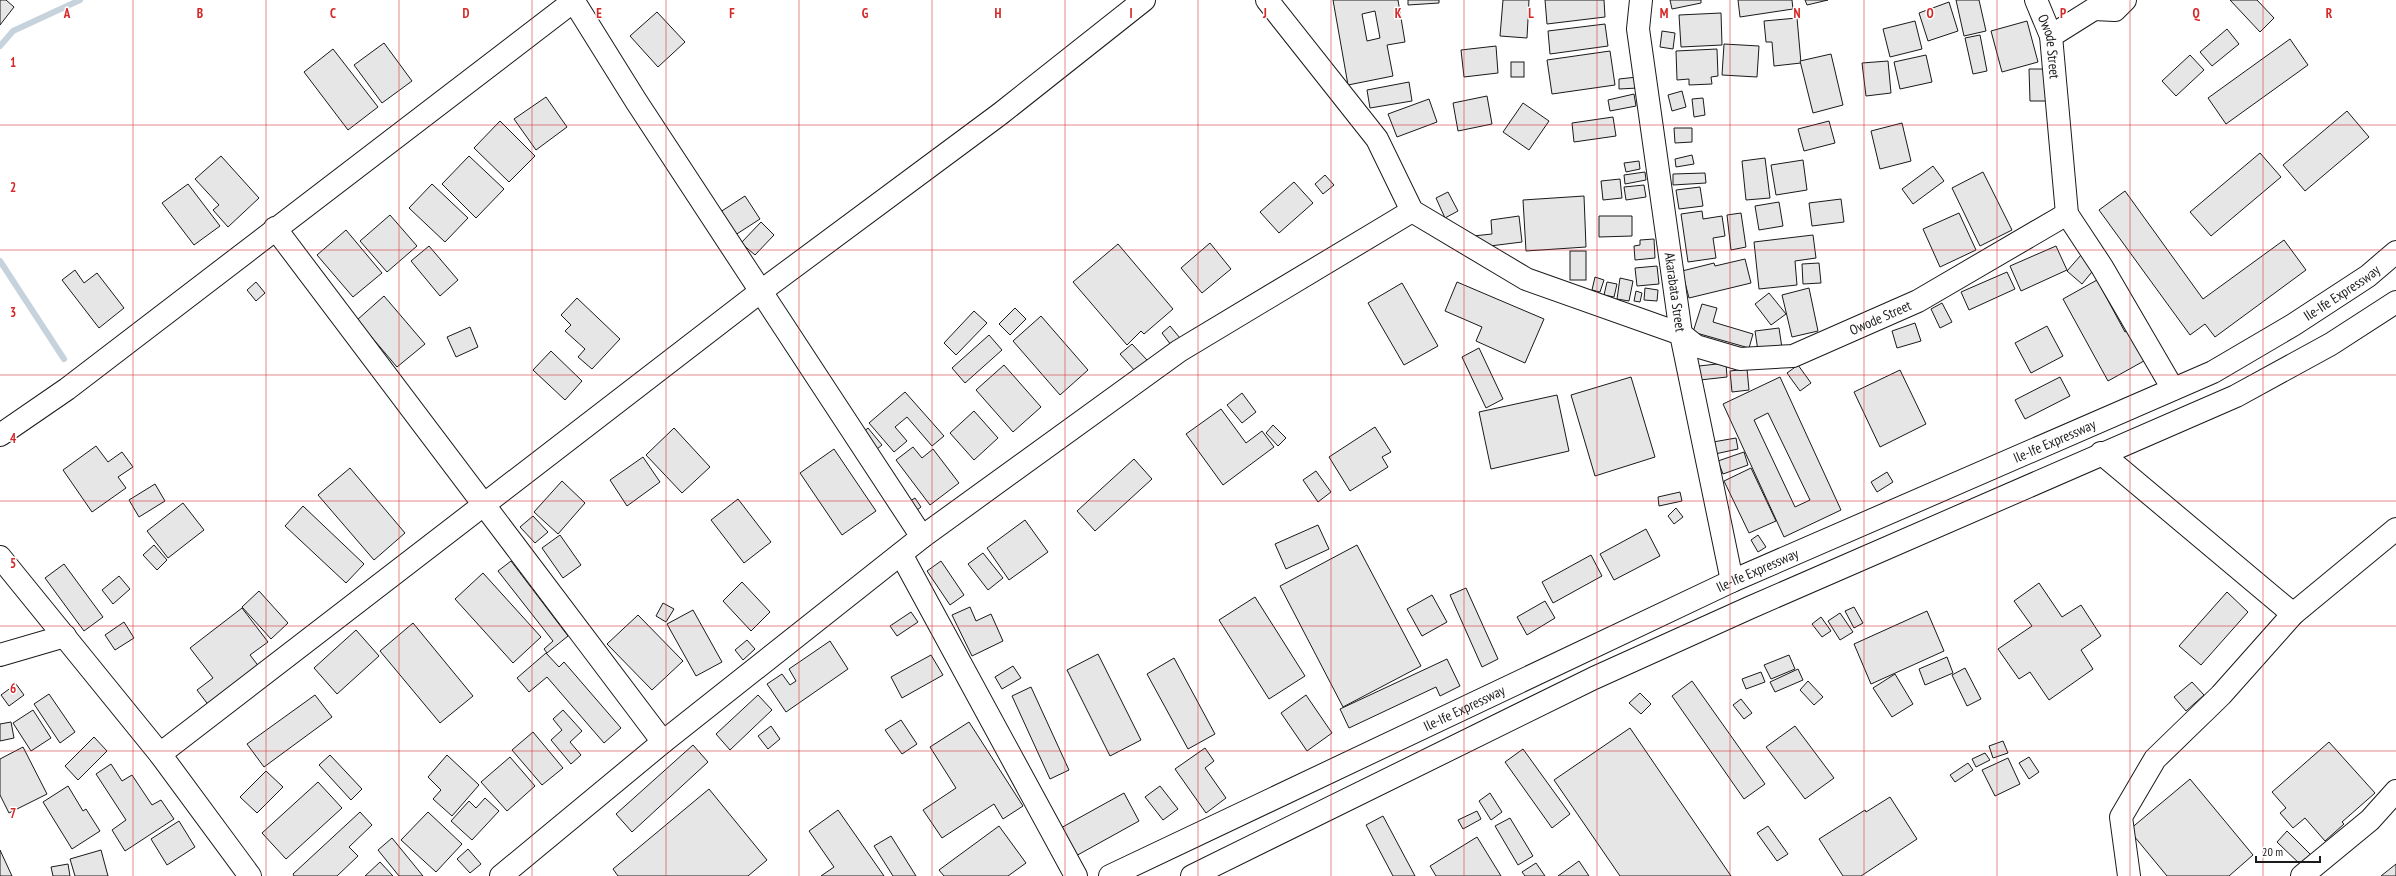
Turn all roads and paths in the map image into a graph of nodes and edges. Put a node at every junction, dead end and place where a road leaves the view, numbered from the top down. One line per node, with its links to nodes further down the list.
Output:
1 (574, 0): 10 (street); 12 (street)
2 (1144, 0): 12 (street)
3 (1267, 0): 8 (street)
4 (1641, 0): 14 (street, Akarabata Street)
5 (2036, 0): 7 (street, Owode Street)
6 (2125, 0): 7 (street)
7 (2051, 36): 9 (street, Owode Street)
8 (1412, 211): 14 (street, Owode Street); 20 (street)
9 (2067, 214): 14 (street, Owode Street); 15 (street, Owode Street)
10 (275, 228): 16 (street); 18 (street)
11 (2396, 252): 15 (street, Ile-Ife Expressway)
12 (760, 292): 18 (street); 20 (street)
13 (2396, 302): 17 (street)
14 (1681, 334): 23 (street, Akarabata Street)
15 (2173, 389): 23 (street, Ile-Ife Expressway)
16 (0, 435)
17 (2101, 453): 24 (street); 34 (street)
18 (484, 504): 27 (street); 28 (street)
19 (2396, 529): 24 (street)
20 (922, 537): 21 (street)
21 (901, 554): 27 (street); 32 (street)
22 (0, 557): 25 (street)
23 (1732, 581): 33 (street, Ile-Ife Expressway)
24 (2293, 614): 35 (street)
25 (65, 636): 26 (street); 28 (street)
26 (0, 655)
27 (664, 742): 31 (street)
28 (160, 754): 30 (street)
29 (2396, 791): 36 (street)
30 (250, 876)
31 (501, 876)
32 (1076, 876)
33 (1110, 876)
34 (1192, 876)
35 (2129, 876)
36 (2302, 876)

